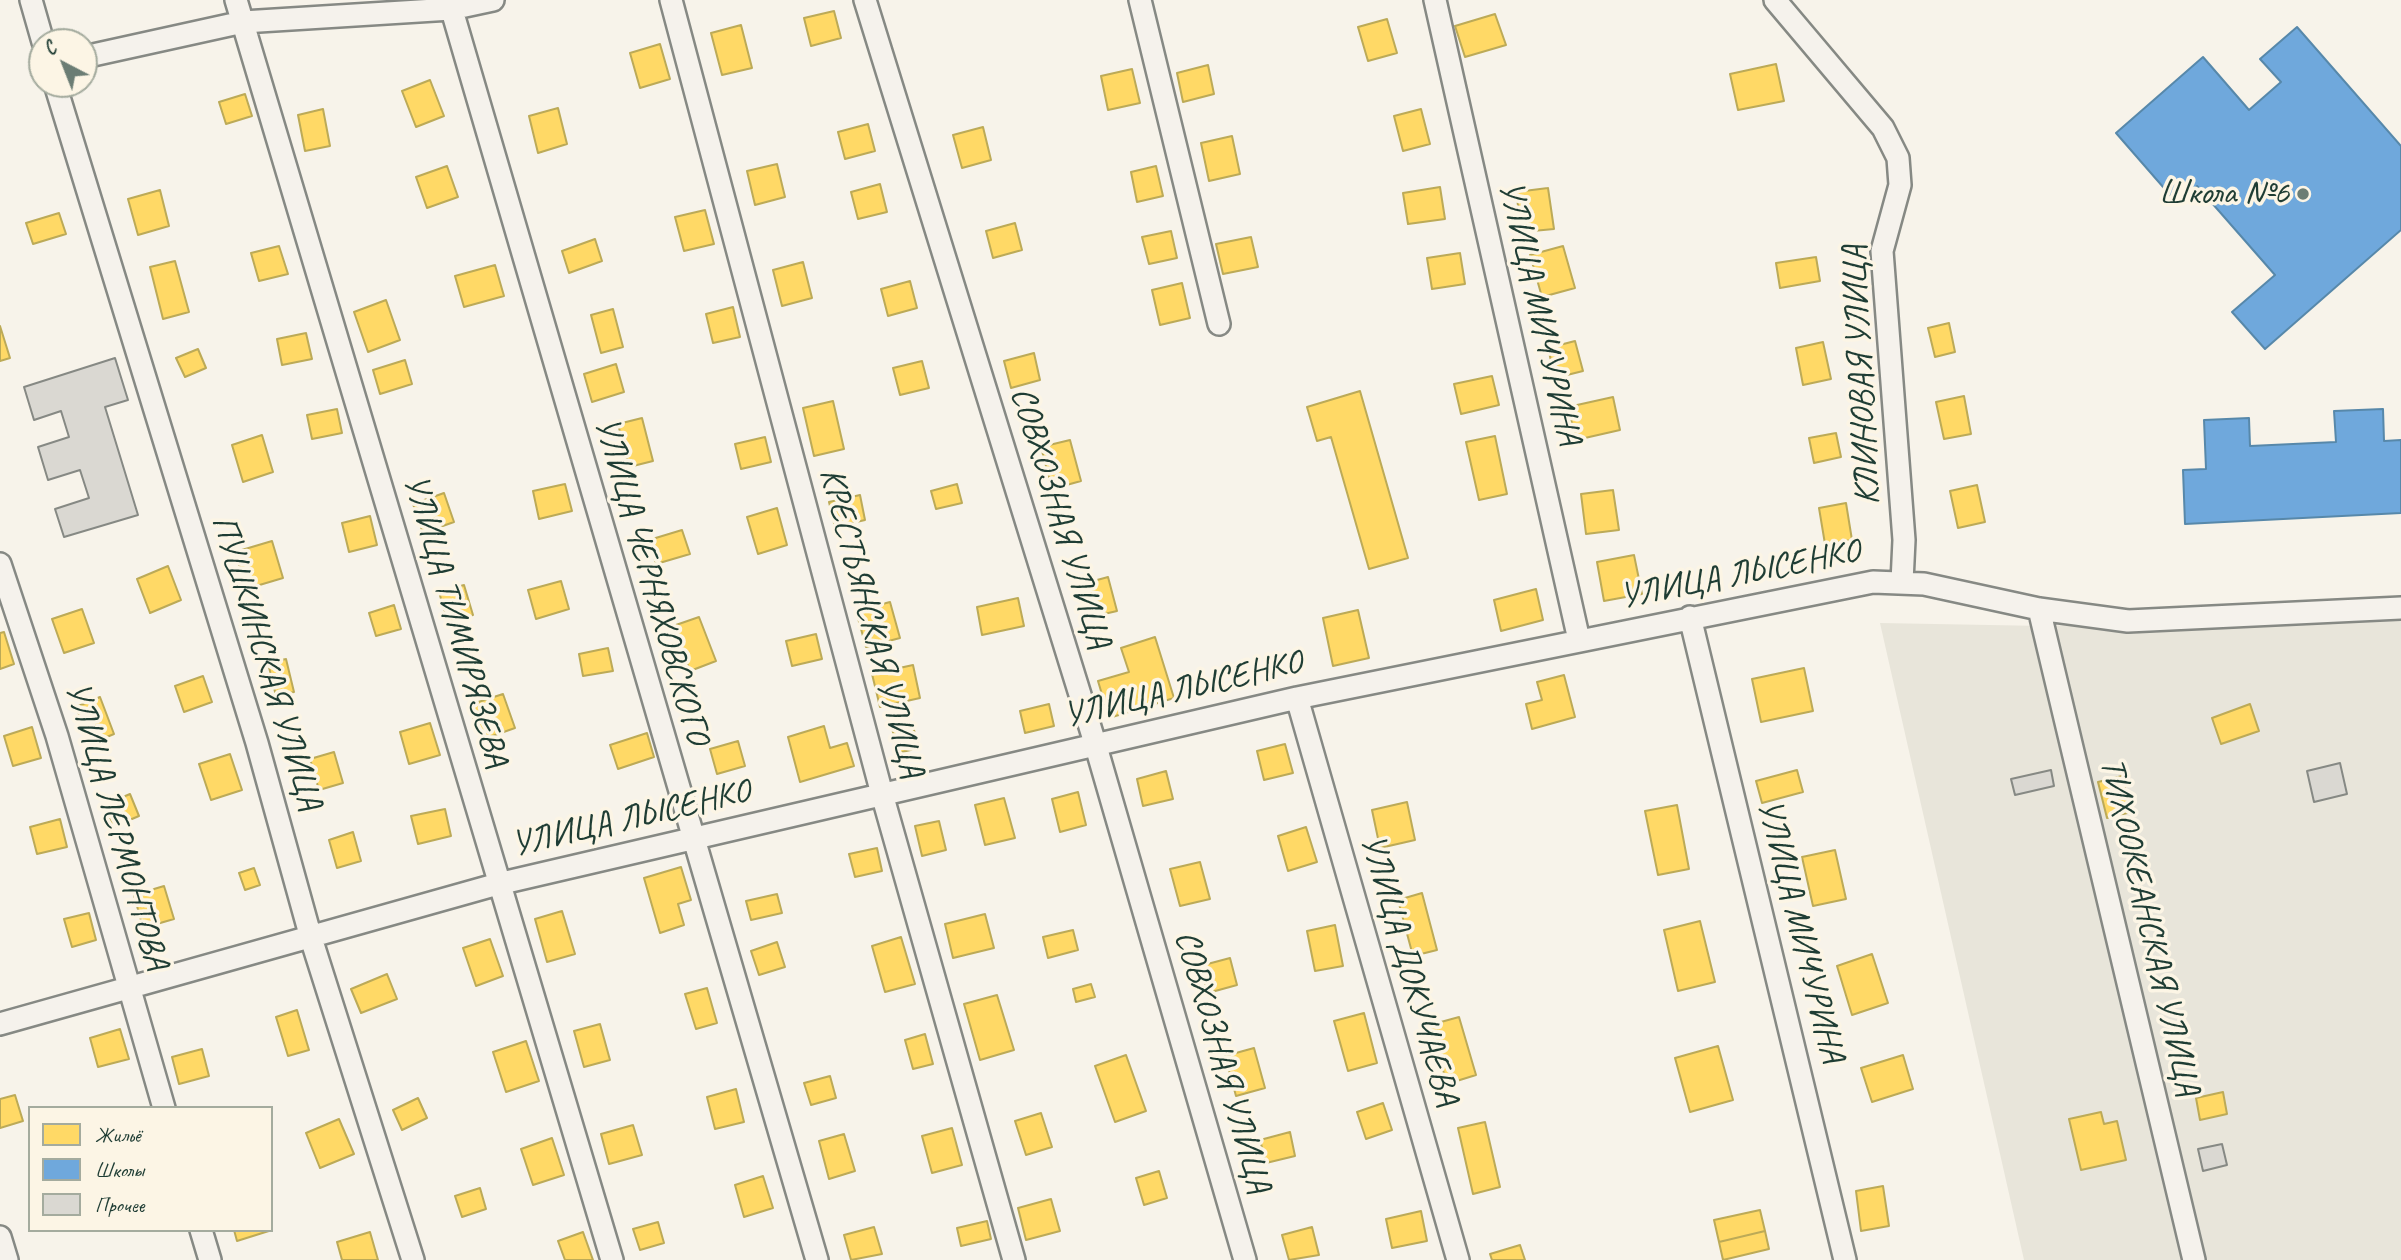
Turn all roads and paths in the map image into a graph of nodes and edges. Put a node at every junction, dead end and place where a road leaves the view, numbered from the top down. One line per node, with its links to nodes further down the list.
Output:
1 (31, 0): 11 (street)
2 (236, 0): 10 (street, УЛИЦА ТИМИРЯЗЕВА)
3 (493, 0): 9 (street)
4 (671, 0): 23 (street, КРЕСТЬЯНСКАЯ УЛИЦА)
5 (865, 0): 22 (street, СОВХОЗНАЯ УЛИЦА)
6 (1140, 0): 14 (street)
7 (1435, 0): 20 (street, УЛИЦА МИЧУРИНА)
8 (1774, 0): 16 (street, КЛИНОВАЯ УЛИЦА)
9 (450, 4): 10 (street); 24 (street, УЛИЦА ЧЕРНЯХОВСКОГО)
10 (243, 22): 12 (street); 25 (street, УЛИЦА ТИМИРЯЗЕВА)
11 (39, 28)
12 (98, 54)
13 (59, 98): 26 (street, ПУШКИНСКАЯ УЛИЦА)
14 (1219, 324)
15 (0, 564): 27 (street, УЛИЦА ЛЕРМОНТОВА)
16 (1902, 582): 17 (street, УЛИЦА ЛЫСЕНКО); 19 (street, УЛИЦА ЛЫСЕНКО)
17 (2039, 609): 18 (street, УЛИЦА ЛЫСЕНКО); 41 (street, ТИХООКЕАНСКАЯ УЛИЦА)
18 (2401, 610)
19 (1690, 617): 20 (street, УЛИЦА ЛЫСЕНКО); 40 (street, УЛИЦА МИЧУРИНА)
20 (1579, 640): 21 (street, УЛИЦА ЛЫСЕНКО)
21 (1297, 698): 22 (street, УЛИЦА ЛЫСЕНКО); 39 (street, УЛИЦА ДОКУЧАЕВА)
22 (1095, 743): 23 (street, УЛИЦА ЛЫСЕНКО); 38 (street, СОВХОЗНАЯ УЛИЦА)
23 (882, 794): 24 (street, УЛИЦА ЛЫСЕНКО); 37 (street, КРЕСТЬЯНСКАЯ УЛИЦА)
24 (692, 839): 25 (street, УЛИЦА ЛЫСЕНКО); 36 (street, УЛИЦА ЧЕРНЯХОВСКОГО)
25 (498, 884): 26 (street, УЛИЦА ЛЫСЕНКО); 35 (street, УЛИЦА ТИМИРЯЗЕВА)
26 (311, 938): 27 (street, УЛИЦА ЛЫСЕНКО); 34 (street, ПУШКИНСКАЯ УЛИЦА)
27 (128, 988): 28 (street, УЛИЦА ЛЫСЕНКО); 29 (street, УЛИЦА ЛЕРМОНТОВА)
28 (0, 1024)
29 (163, 1106)
30 (202, 1232): 33 (street)
31 (0, 1237): 32 (street)
32 (7, 1260)
33 (210, 1260)
34 (413, 1260)
35 (612, 1260)
36 (817, 1260)
37 (1014, 1260)
38 (1245, 1260)
39 (1458, 1260)
40 (1845, 1260)
41 (2194, 1260)

